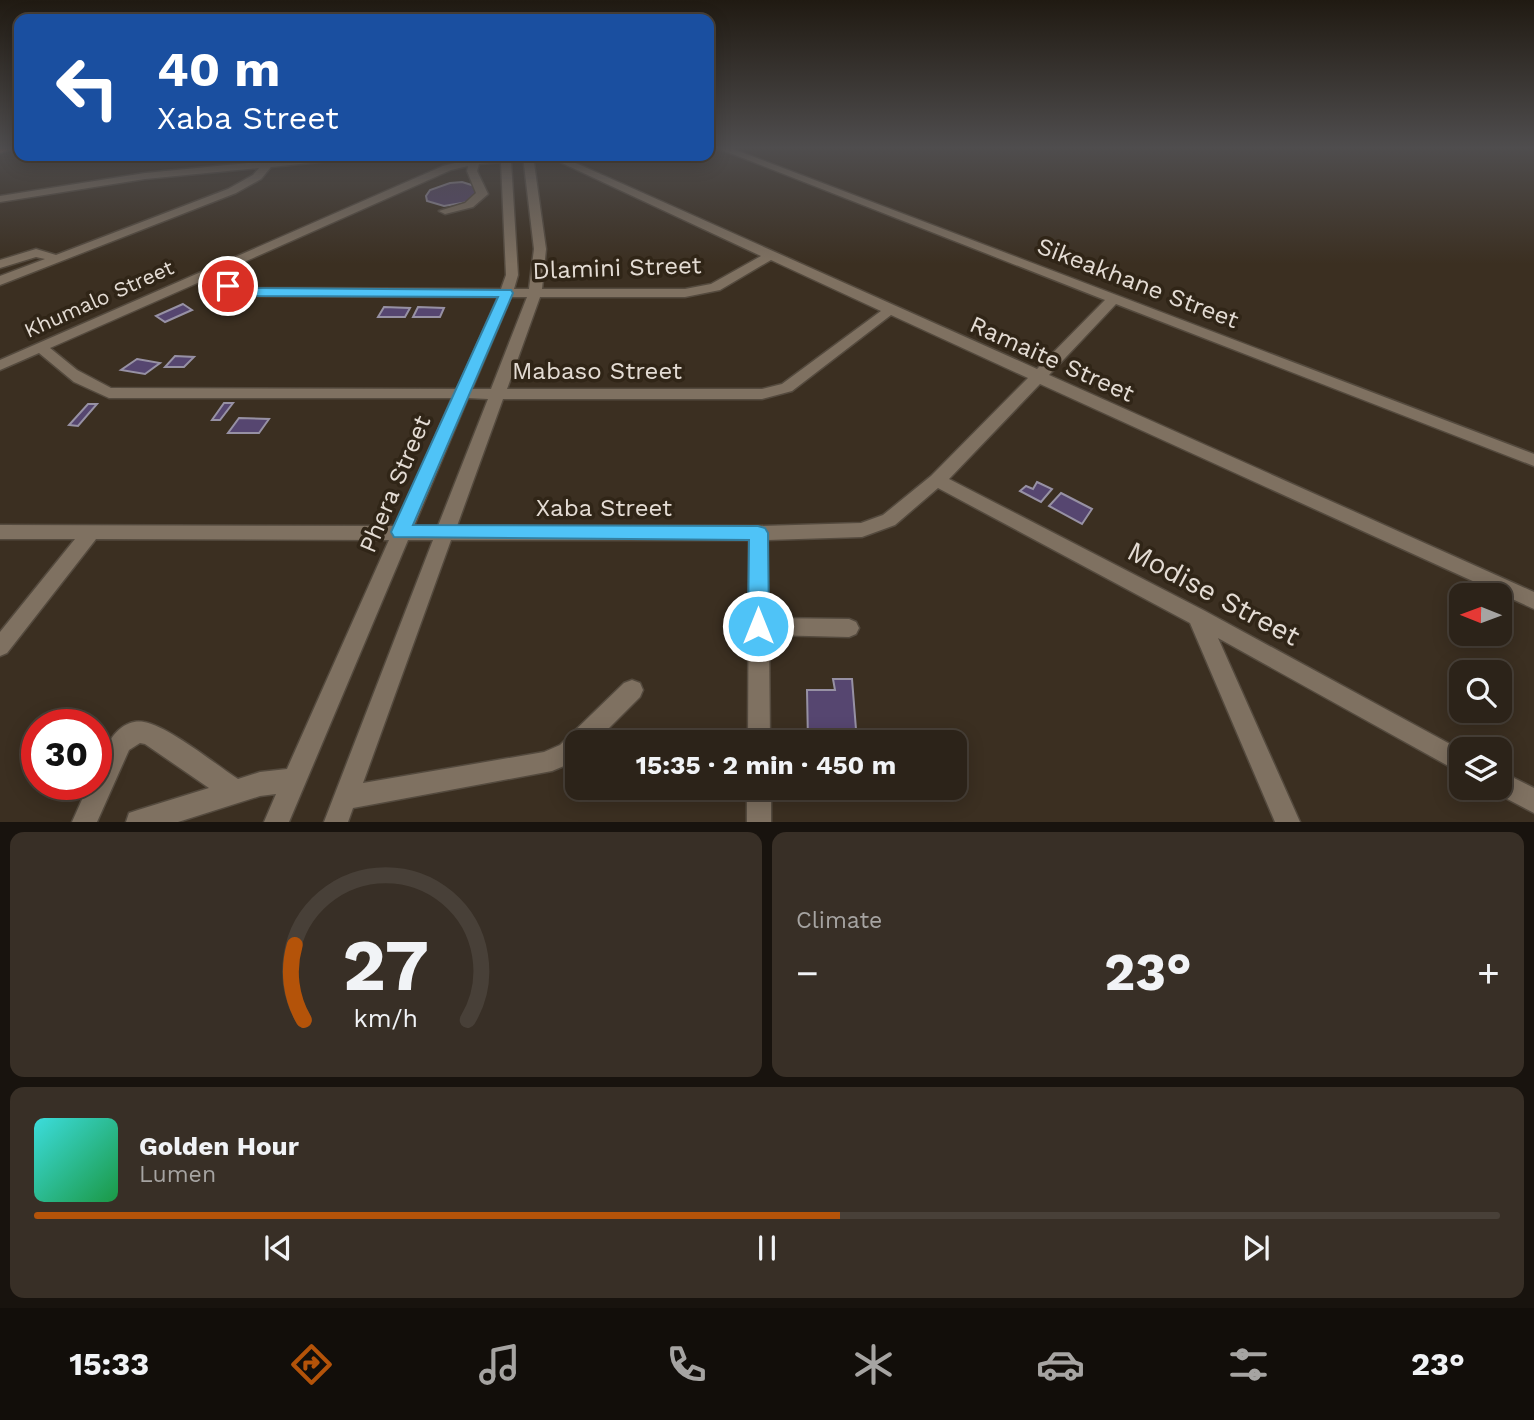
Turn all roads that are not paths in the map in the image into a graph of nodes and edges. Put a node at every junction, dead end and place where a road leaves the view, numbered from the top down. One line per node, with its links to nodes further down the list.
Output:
1 (73, 187): 9 (street)
2 (238, 187): 12 (street)
3 (403, 187): 14 (street, Khumalo Street)
4 (481, 187): 10 (street)
5 (508, 187): 16 (street, Phera Street)
6 (532, 187): 17 (street)
7 (622, 187): 11 (street, Ramaite Street)
8 (825, 187): 18 (street, Sikeakhane Street)
9 (0, 199)
10 (445, 211)
11 (772, 255): 17 (street, Dlamini Street); 19 (street, Ramaite Street)
12 (57, 259): 13 (street); 15 (street)
13 (0, 264)
14 (221, 267): 16 (street, Dlamini Street); 20 (street, Khumalo Street)
15 (0, 281)
16 (506, 293): 17 (street, Dlamini Street); 23 (street, Phera Street)
17 (535, 293): 24 (street)
18 (1115, 299): 22 (street, Xaba Street); 25 (street, Sikeakhane Street)
19 (890, 310): 22 (street, Ramaite Street); 24 (street, Mabaso Street)
20 (40, 346): 21 (street, Khumalo Street); 23 (street, Mabaso Street)
21 (0, 365)
22 (1038, 378): 26 (street, Xaba Street); 32 (street, Ramaite Street)
23 (461, 393): 24 (street, Mabaso Street); 29 (street, Phera Street)
24 (498, 393): 30 (street)
25 (1534, 460)
26 (937, 480): 31 (street, Xaba Street); 33 (street, Modise Street)
27 (0, 532): 28 (street, Xaba Street)
28 (91, 532): 29 (street, Xaba Street); 36 (street)
29 (401, 532): 30 (street, Xaba Street); 42 (street, Phera Street)
30 (444, 532): 31 (street, Xaba Street); 45 (street)
31 (758, 533): 34 (street)
32 (1534, 601)
33 (1198, 617): 41 (street, Modise Street); 53 (street)
34 (758, 626): 35 (street); 39 (street)
35 (849, 628)
36 (0, 647)
37 (632, 690): 38 (street)
38 (591, 730)
39 (758, 730)
40 (565, 754): 45 (street)
41 (1449, 755)
42 (294, 780): 44 (street); 50 (street, Phera Street)
43 (1512, 790): 47 (street)
44 (236, 792): 48 (street); 49 (street)
45 (344, 798): 51 (street)
46 (759, 800): 52 (street)
47 (1534, 802)
48 (84, 821)
49 (138, 821)
50 (276, 821)
51 (336, 821)
52 (759, 821)
53 (1288, 821)

